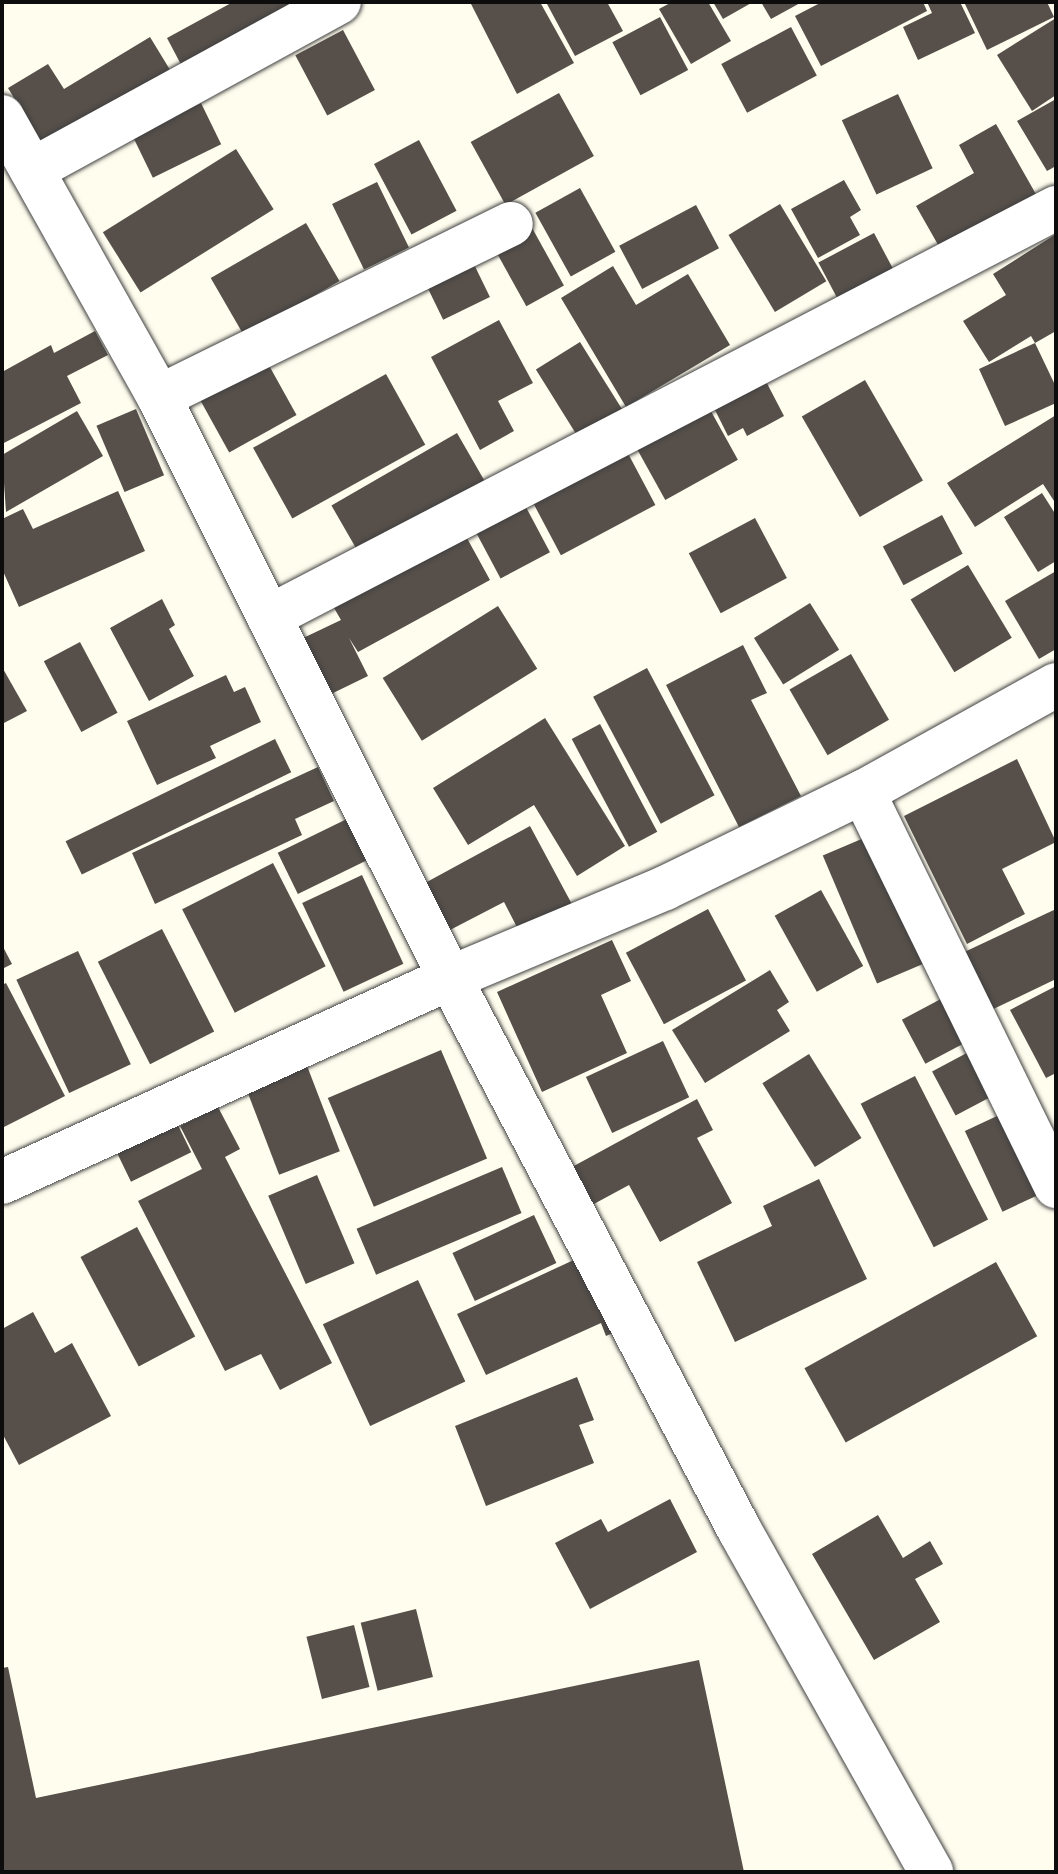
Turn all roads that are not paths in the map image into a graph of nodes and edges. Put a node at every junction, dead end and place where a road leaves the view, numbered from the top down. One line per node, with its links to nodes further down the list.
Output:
1 (339, 2): 3 (street)
2 (2, 117): 3 (street)
3 (32, 170): 6 (street)
4 (1056, 208): 7 (street)
5 (511, 224): 6 (street)
6 (159, 397): 7 (street)
7 (269, 617): 10 (street)
8 (1054, 691): 9 (street)
9 (863, 792): 10 (street); 12 (street)
10 (450, 978): 11 (street); 13 (street)
11 (2, 1182)
12 (1056, 1186)
13 (931, 1872)

